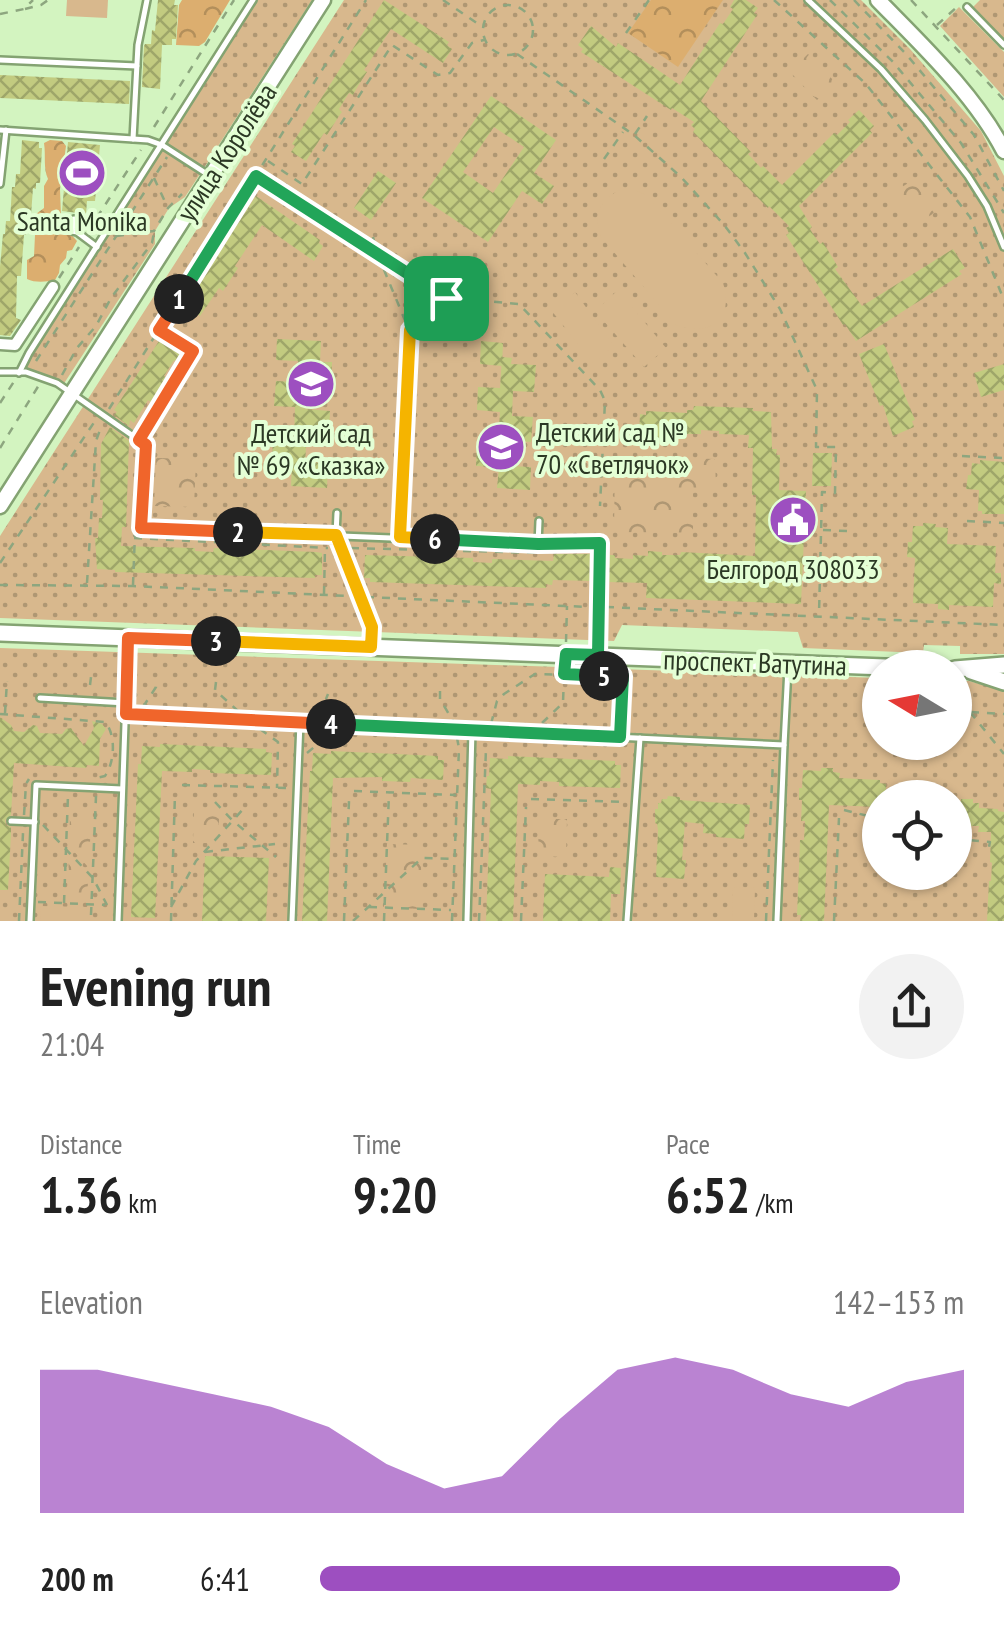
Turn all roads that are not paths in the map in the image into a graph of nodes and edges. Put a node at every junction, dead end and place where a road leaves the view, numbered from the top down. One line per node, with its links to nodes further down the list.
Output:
1 (147, 0): 9 (lane)
2 (254, 0): 12 (lane)
3 (323, 0): 14 (street, улица Королёва)
4 (808, 0): 18 (lane)
5 (878, 0): 13 (street)
6 (963, 6): 7 (lane)
7 (1004, 45)
8 (0, 60): 9 (lane)
9 (137, 66): 11 (lane)
10 (3, 130): 11 (lane); 15 (lane)
11 (134, 139): 12 (lane)
12 (162, 145): 14 (lane); 17 (lane)
13 (1004, 151)
14 (211, 177): 23 (street, улица Королёва)
15 (0, 184)
16 (74, 218): 17 (lane)
17 (97, 247): 22 (lane)
18 (1004, 248)
19 (54, 286): 20 (street)
20 (0, 344)
21 (0, 372): 22 (lane)
22 (22, 372): 23 (lane)
23 (72, 394): 24 (street, улица Королёва); 27 (lane)
24 (0, 506)
25 (337, 513): 27 (lane)
26 (540, 521): 28 (lane)
27 (336, 535): 28 (lane); 31 (lane)
28 (538, 544): 32 (lane)
29 (0, 633): 30 (main road, проспект Ватутина)
30 (128, 638): 31 (main road, проспект Ватутина); 40 (lane)
31 (371, 647): 32 (main road, проспект Ватутина)
32 (598, 655): 33 (main road, проспект Ватутина)
33 (788, 664): 35 (main road, проспект Ватутина); 45 (lane)
34 (1004, 665): 36 (main road)
35 (862, 666)
36 (972, 668)
37 (972, 672): 38 (main road)
38 (1004, 682)
39 (40, 698): 40 (lane)
40 (126, 703): 41 (lane)
41 (126, 714): 42 (lane); 46 (lane)
42 (300, 722): 43 (lane); 51 (lane)
43 (472, 730): 44 (lane); 52 (lane)
44 (640, 738): 45 (lane); 53 (lane)
45 (784, 745): 54 (lane)
46 (124, 789): 48 (lane); 50 (lane)
47 (11, 821): 48 (lane)
48 (35, 822): 49 (lane)
49 (30, 921)
50 (118, 921)
51 (292, 921)
52 (467, 921)
53 (628, 921)
54 (777, 921)

